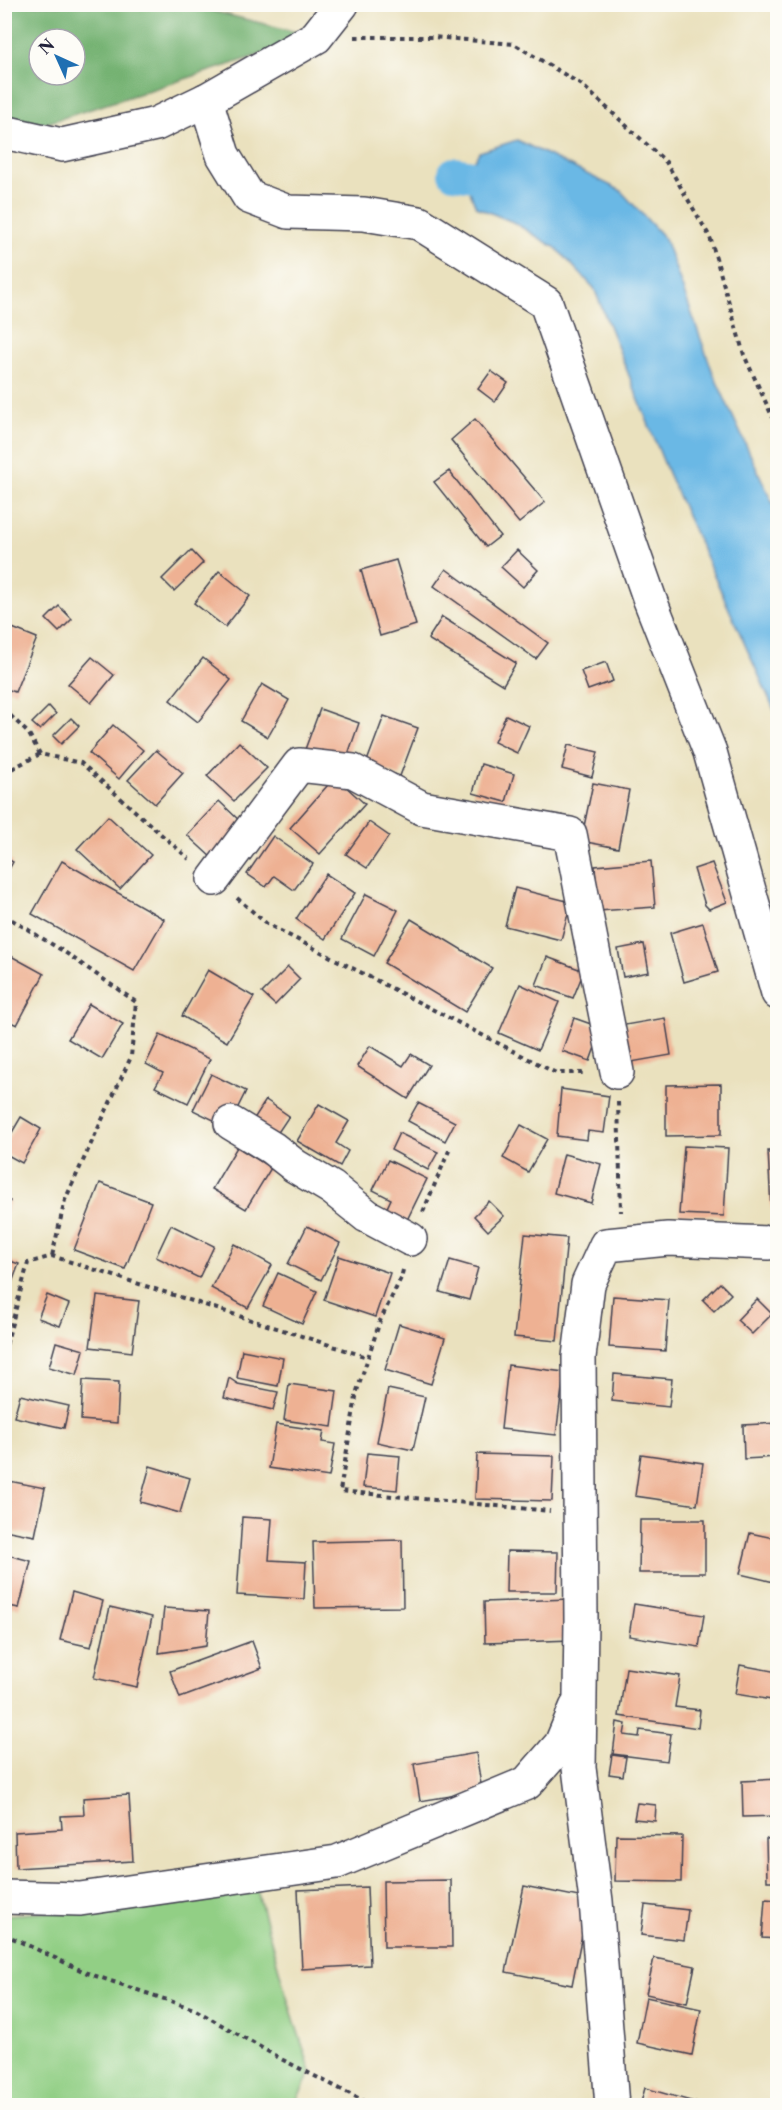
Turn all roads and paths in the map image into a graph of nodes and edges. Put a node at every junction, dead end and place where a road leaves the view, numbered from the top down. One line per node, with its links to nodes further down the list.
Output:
1 (342, 4): 2 (street)
2 (316, 37): 3 (street); 5 (path)
3 (206, 100): 4 (street); 11 (street)
4 (4, 132)
5 (777, 429)
6 (4, 710): 7 (path)
7 (40, 754): 8 (path); 9 (path)
8 (4, 773)
9 (214, 879): 12 (path); 12 (street)
10 (4, 915): 18 (path)
11 (777, 993)
12 (617, 1072): 17 (path)
13 (231, 1123): 16 (street)
14 (451, 1146): 16 (path)
15 (777, 1238): 17 (street)
16 (410, 1239): 20 (path)
17 (622, 1243): 21 (street)
18 (52, 1256): 19 (path); 20 (path)
19 (4, 1353)
20 (367, 1357): 21 (path)
21 (580, 1514): 22 (street)
22 (580, 1698): 23 (street); 26 (street)
23 (4, 1897)
24 (4, 1934): 25 (path)
25 (374, 2106)
26 (612, 2106)

